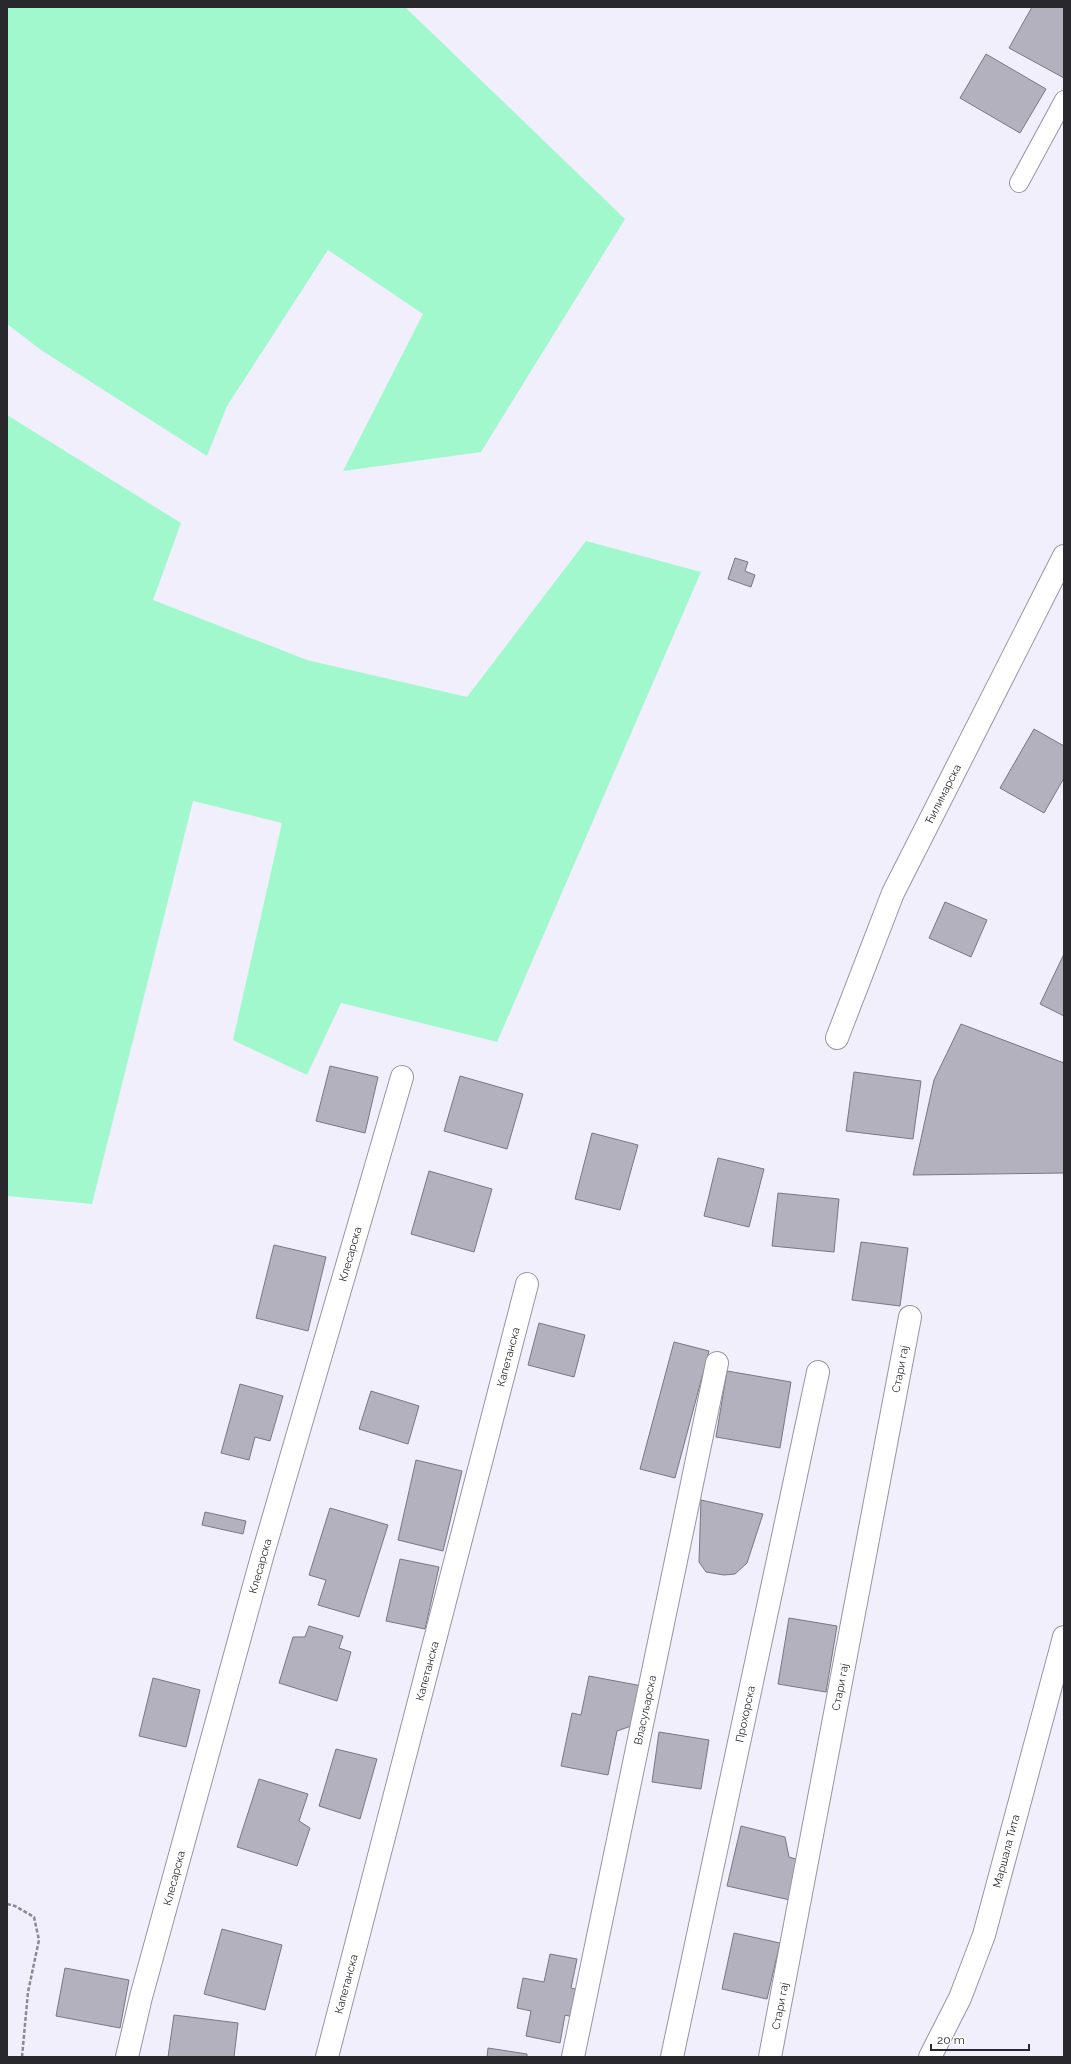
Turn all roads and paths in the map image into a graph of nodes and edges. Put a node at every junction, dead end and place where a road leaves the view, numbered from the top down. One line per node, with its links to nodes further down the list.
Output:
1 (1064, 100): 2 (lane)
2 (1019, 183)
3 (1064, 556): 4 (street, Ћилимарска)
4 (836, 1038)
5 (402, 1077): 13 (street, Клесарска)
6 (527, 1284): 14 (street, Капетанска)
7 (910, 1317): 17 (street, Стари гај)
8 (717, 1363): 15 (street, Власуљарска)
9 (818, 1372): 16 (street, Прохорска)
10 (1064, 1637): 18 (street, Маршала Тита)
11 (7, 1904): 12 (path)
12 (22, 2057)
13 (128, 2057)
14 (327, 2057)
15 (573, 2057)
16 (672, 2057)
17 (770, 2057)
18 (930, 2057)

